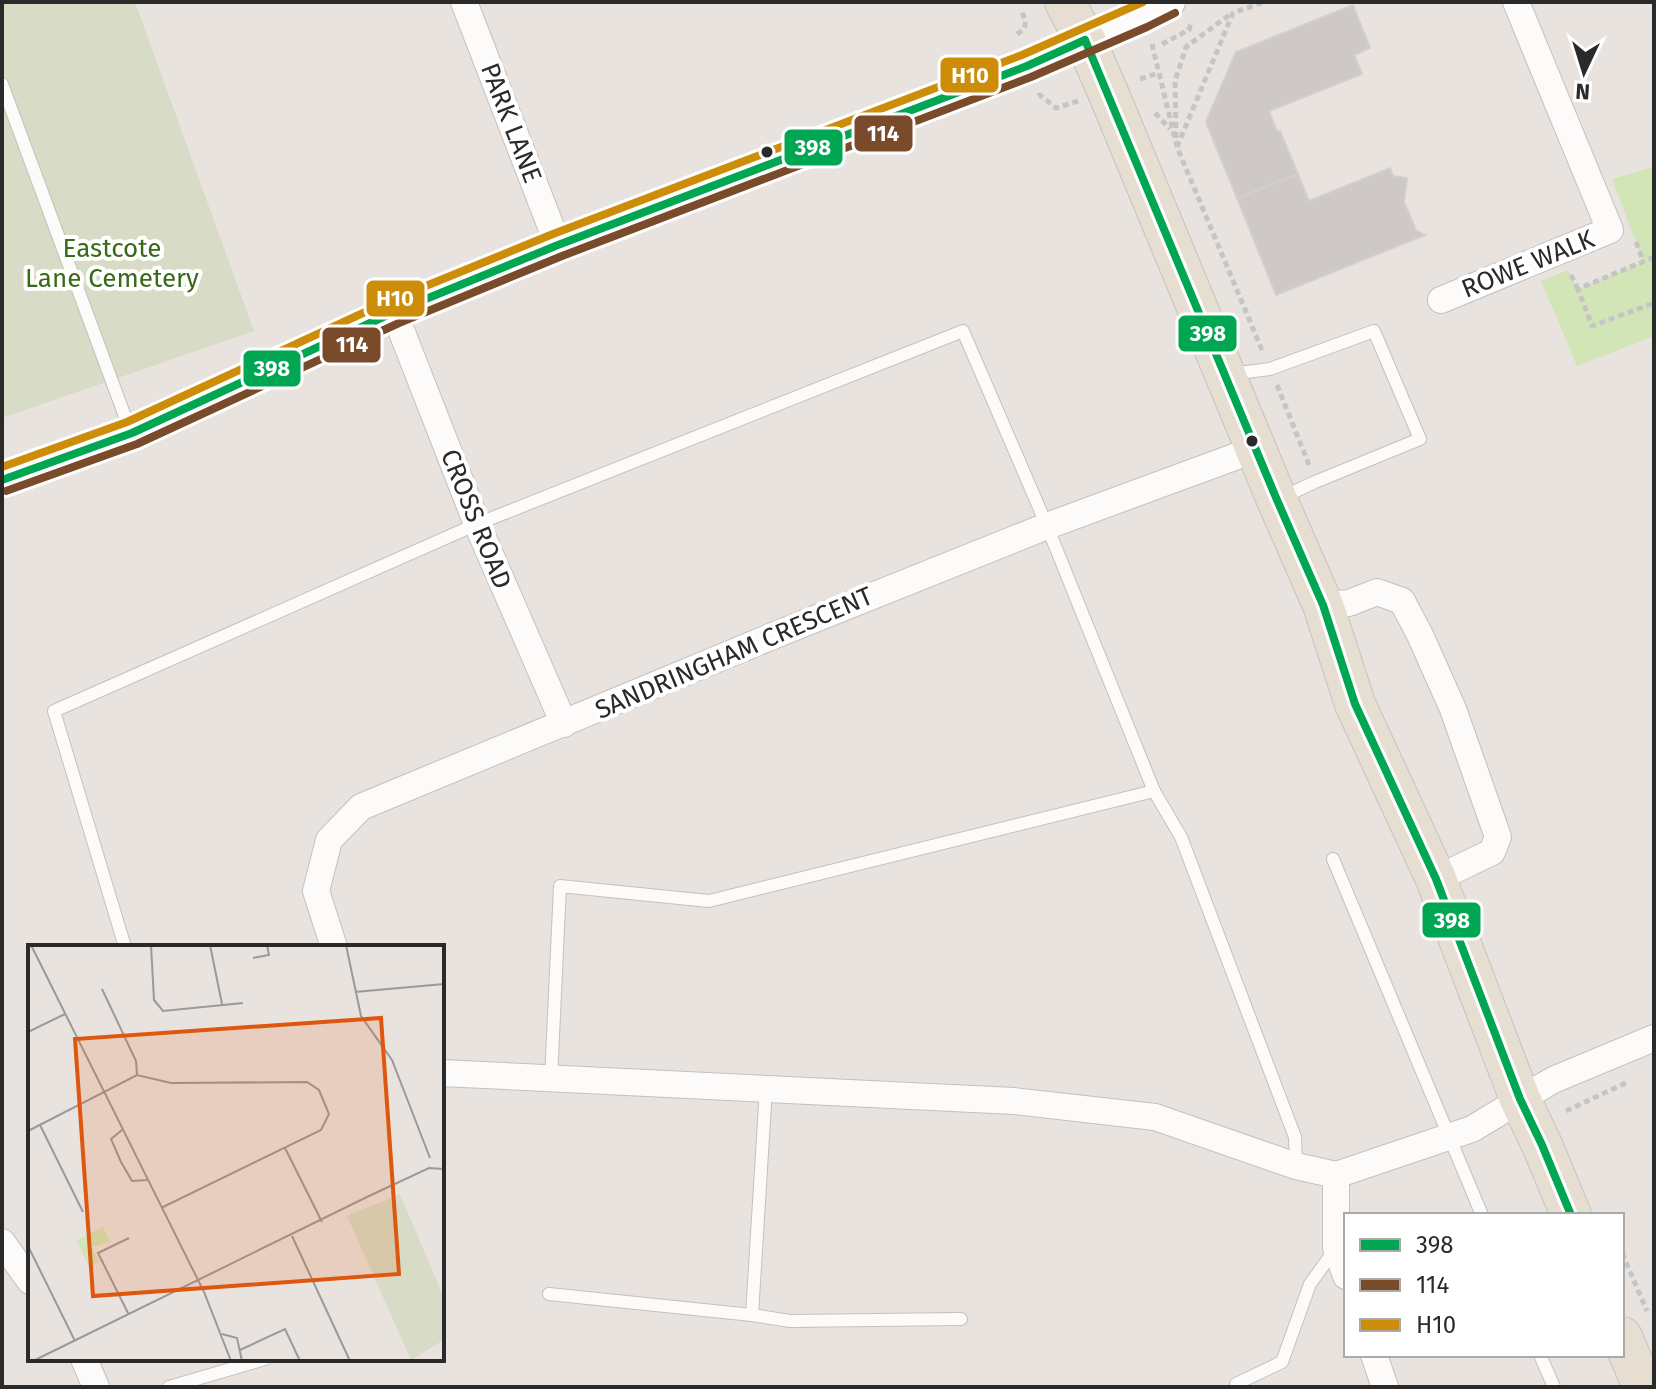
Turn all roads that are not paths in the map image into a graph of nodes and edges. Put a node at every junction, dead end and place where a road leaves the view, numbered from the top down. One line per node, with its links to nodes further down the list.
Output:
1 (464, 2): 7 (street, PARK LANE)
2 (1065, 2): 5 (main road)
3 (1169, 2): 5 (street)
4 (1516, 2): 8 (street, ROWE WALK)
5 (1085, 40): 7 (street); 10 (main road)
6 (2, 84): 11 (lane)
7 (558, 245): 9 (street)
8 (1441, 300)
9 (394, 312): 11 (street); 15 (street, CROSS ROAD)
10 (1226, 375): 12 (main road); 14 (lane)
11 (132, 433): 13 (street)
12 (1256, 449): 14 (main road); 16 (street, SANDRINGHAM CRESCENT)
13 (2, 480)
14 (1277, 500): 17 (main road)
15 (477, 524): 16 (lane); 18 (street, CROSS ROAD); 22 (lane)
16 (1047, 526): 18 (street, SANDRINGHAM CRESCENT); 19 (lane)
17 (1323, 605): 21 (main road); 21 (street)
18 (564, 724): 23 (street, SANDRINGHAM CRESCENT)
19 (1154, 791): 26 (lane); 30 (lane)
20 (1333, 859): 29 (lane)
21 (1436, 879): 28 (main road)
22 (124, 945)
23 (333, 945)
24 (1654, 1038): 28 (street)
25 (444, 1073): 26 (street)
26 (551, 1079): 27 (street)
27 (766, 1088): 30 (street); 39 (lane)
28 (1536, 1090): 29 (street); 33 (main road)
29 (1449, 1137): 31 (street); 32 (lane)
30 (1296, 1166): 31 (street)
31 (1336, 1175): 35 (street)
32 (1481, 1213)
33 (1570, 1213)
34 (2, 1242): 37 (street)
35 (1336, 1248): 36 (street); 48 (lane)
36 (1344, 1270)
37 (28, 1278)
38 (549, 1294): 39 (lane)
39 (752, 1315): 40 (lane)
40 (961, 1319)
41 (1635, 1327): 51 (main road)
42 (1375, 1357): 49 (street)
43 (1541, 1357): 50 (lane)
44 (85, 1361): 46 (street)
45 (258, 1361): 47 (lane)
46 (96, 1387)
47 (169, 1387)
48 (1237, 1387)
49 (1385, 1387)
50 (1554, 1387)
51 (1643, 1387)

